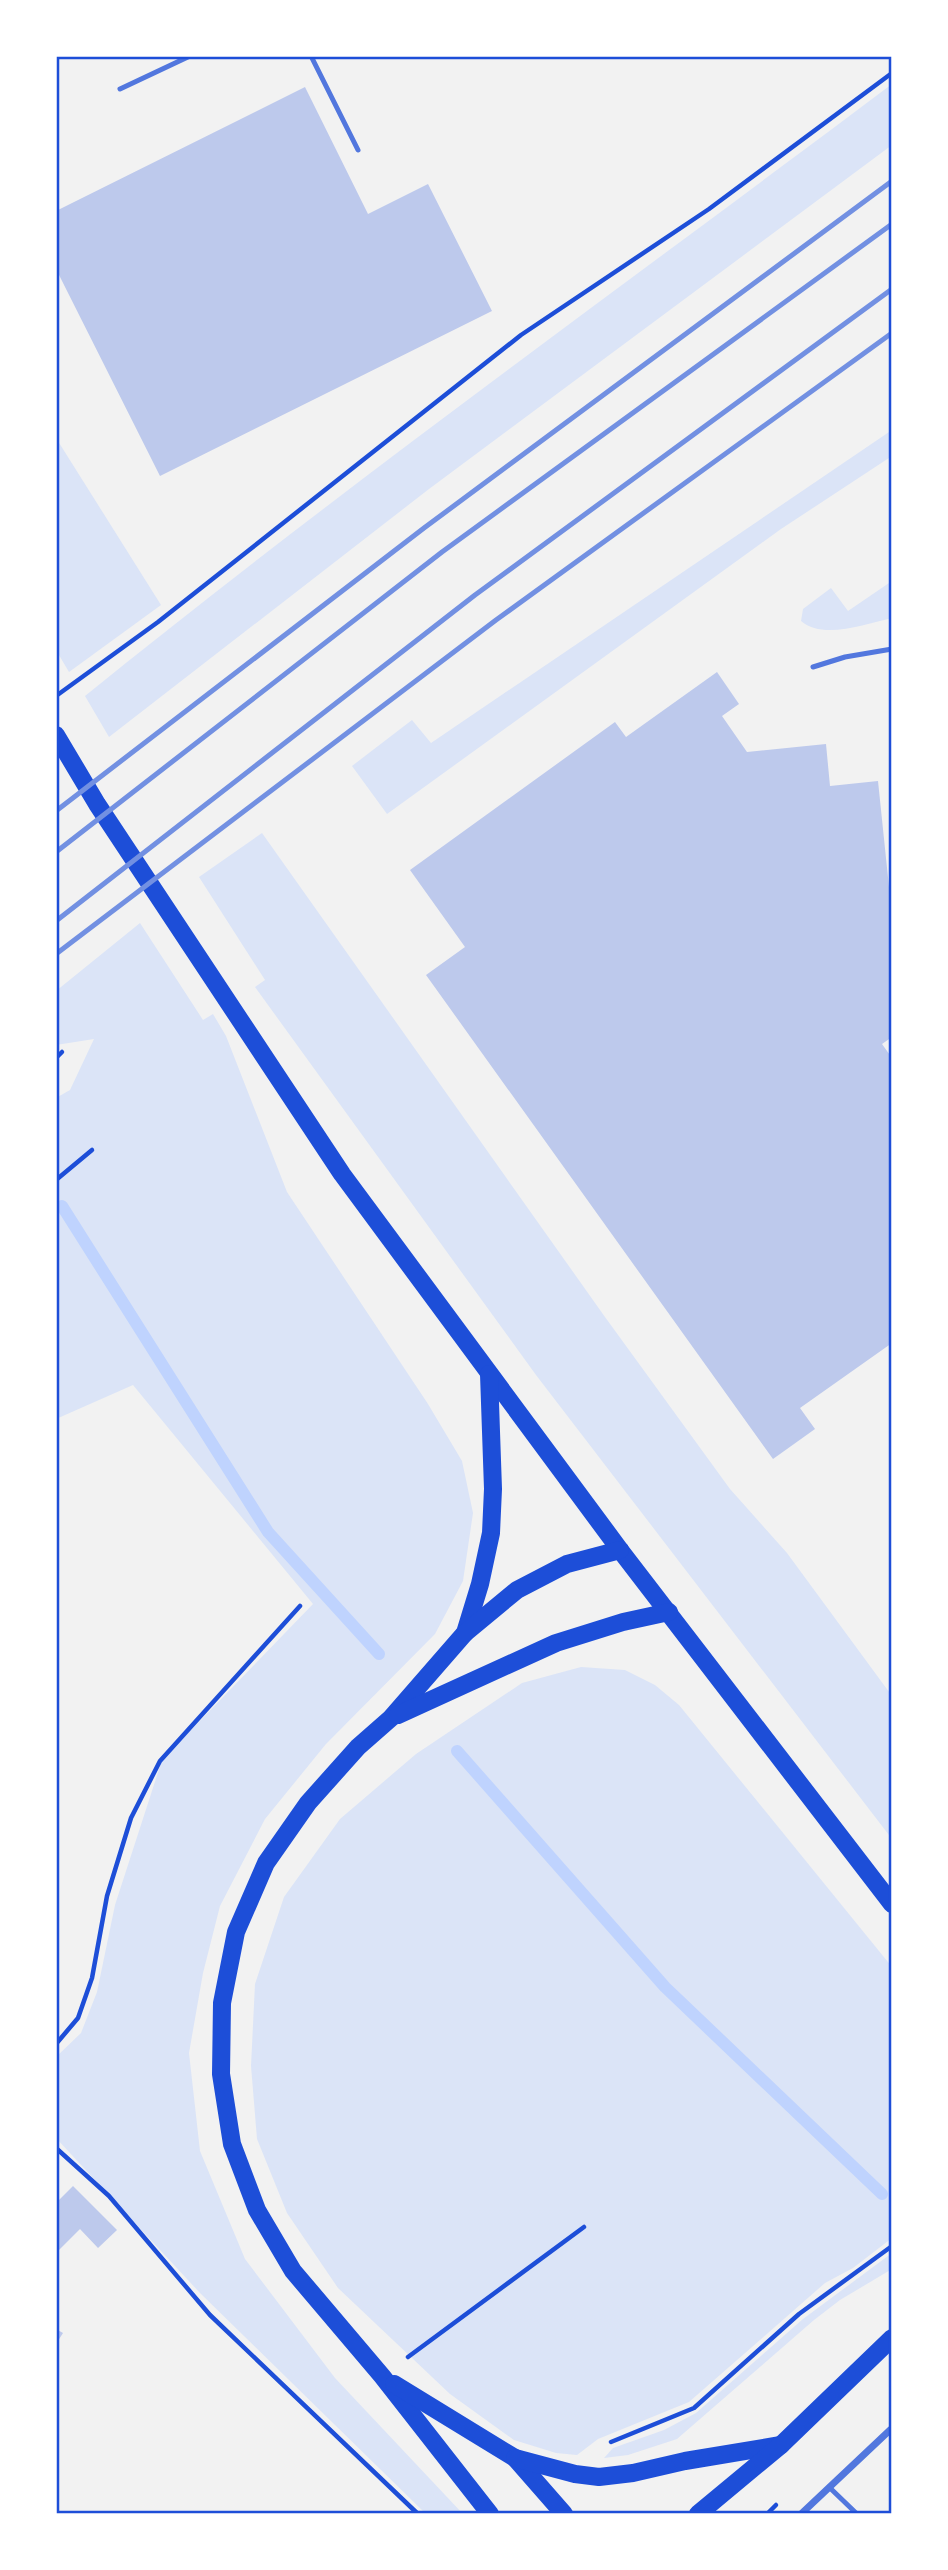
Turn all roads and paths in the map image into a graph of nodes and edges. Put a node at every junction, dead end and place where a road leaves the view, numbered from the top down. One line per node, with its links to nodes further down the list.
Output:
1 (190, 56): 4 (lane)
2 (311, 56): 5 (lane)
3 (892, 73): 8 (path)
4 (121, 89)
5 (358, 150)
6 (892, 649): 7 (lane)
7 (813, 667)
8 (56, 696)
9 (56, 735): 14 (main road)
10 (62, 1052): 11 (path)
11 (56, 1058)
12 (92, 1150): 13 (path)
13 (56, 1180)
14 (489, 1374): 15 (main road); 18 (main road)
15 (620, 1550): 17 (main road); 18 (main road)
16 (300, 1606): 21 (path)
17 (669, 1612): 19 (main road); 20 (main road)
18 (465, 1633): 19 (main road)
19 (391, 1718): 26 (main road)
20 (892, 1904)
21 (56, 2044)
22 (56, 2148): 32 (path)
23 (584, 2227): 26 (path)
24 (892, 2246): 30 (path)
25 (892, 2338): 28 (main road)
26 (382, 2376): 29 (main road); 33 (main road)
27 (891, 2431): 31 (street)
28 (781, 2445): 30 (main road); 35 (main road)
29 (515, 2458): 30 (main road); 34 (main road)
30 (575, 2474)
31 (829, 2487): 36 (street); 37 (lane)
32 (418, 2514)
33 (490, 2514)
34 (564, 2514)
35 (698, 2514)
36 (801, 2514)
37 (857, 2514)

